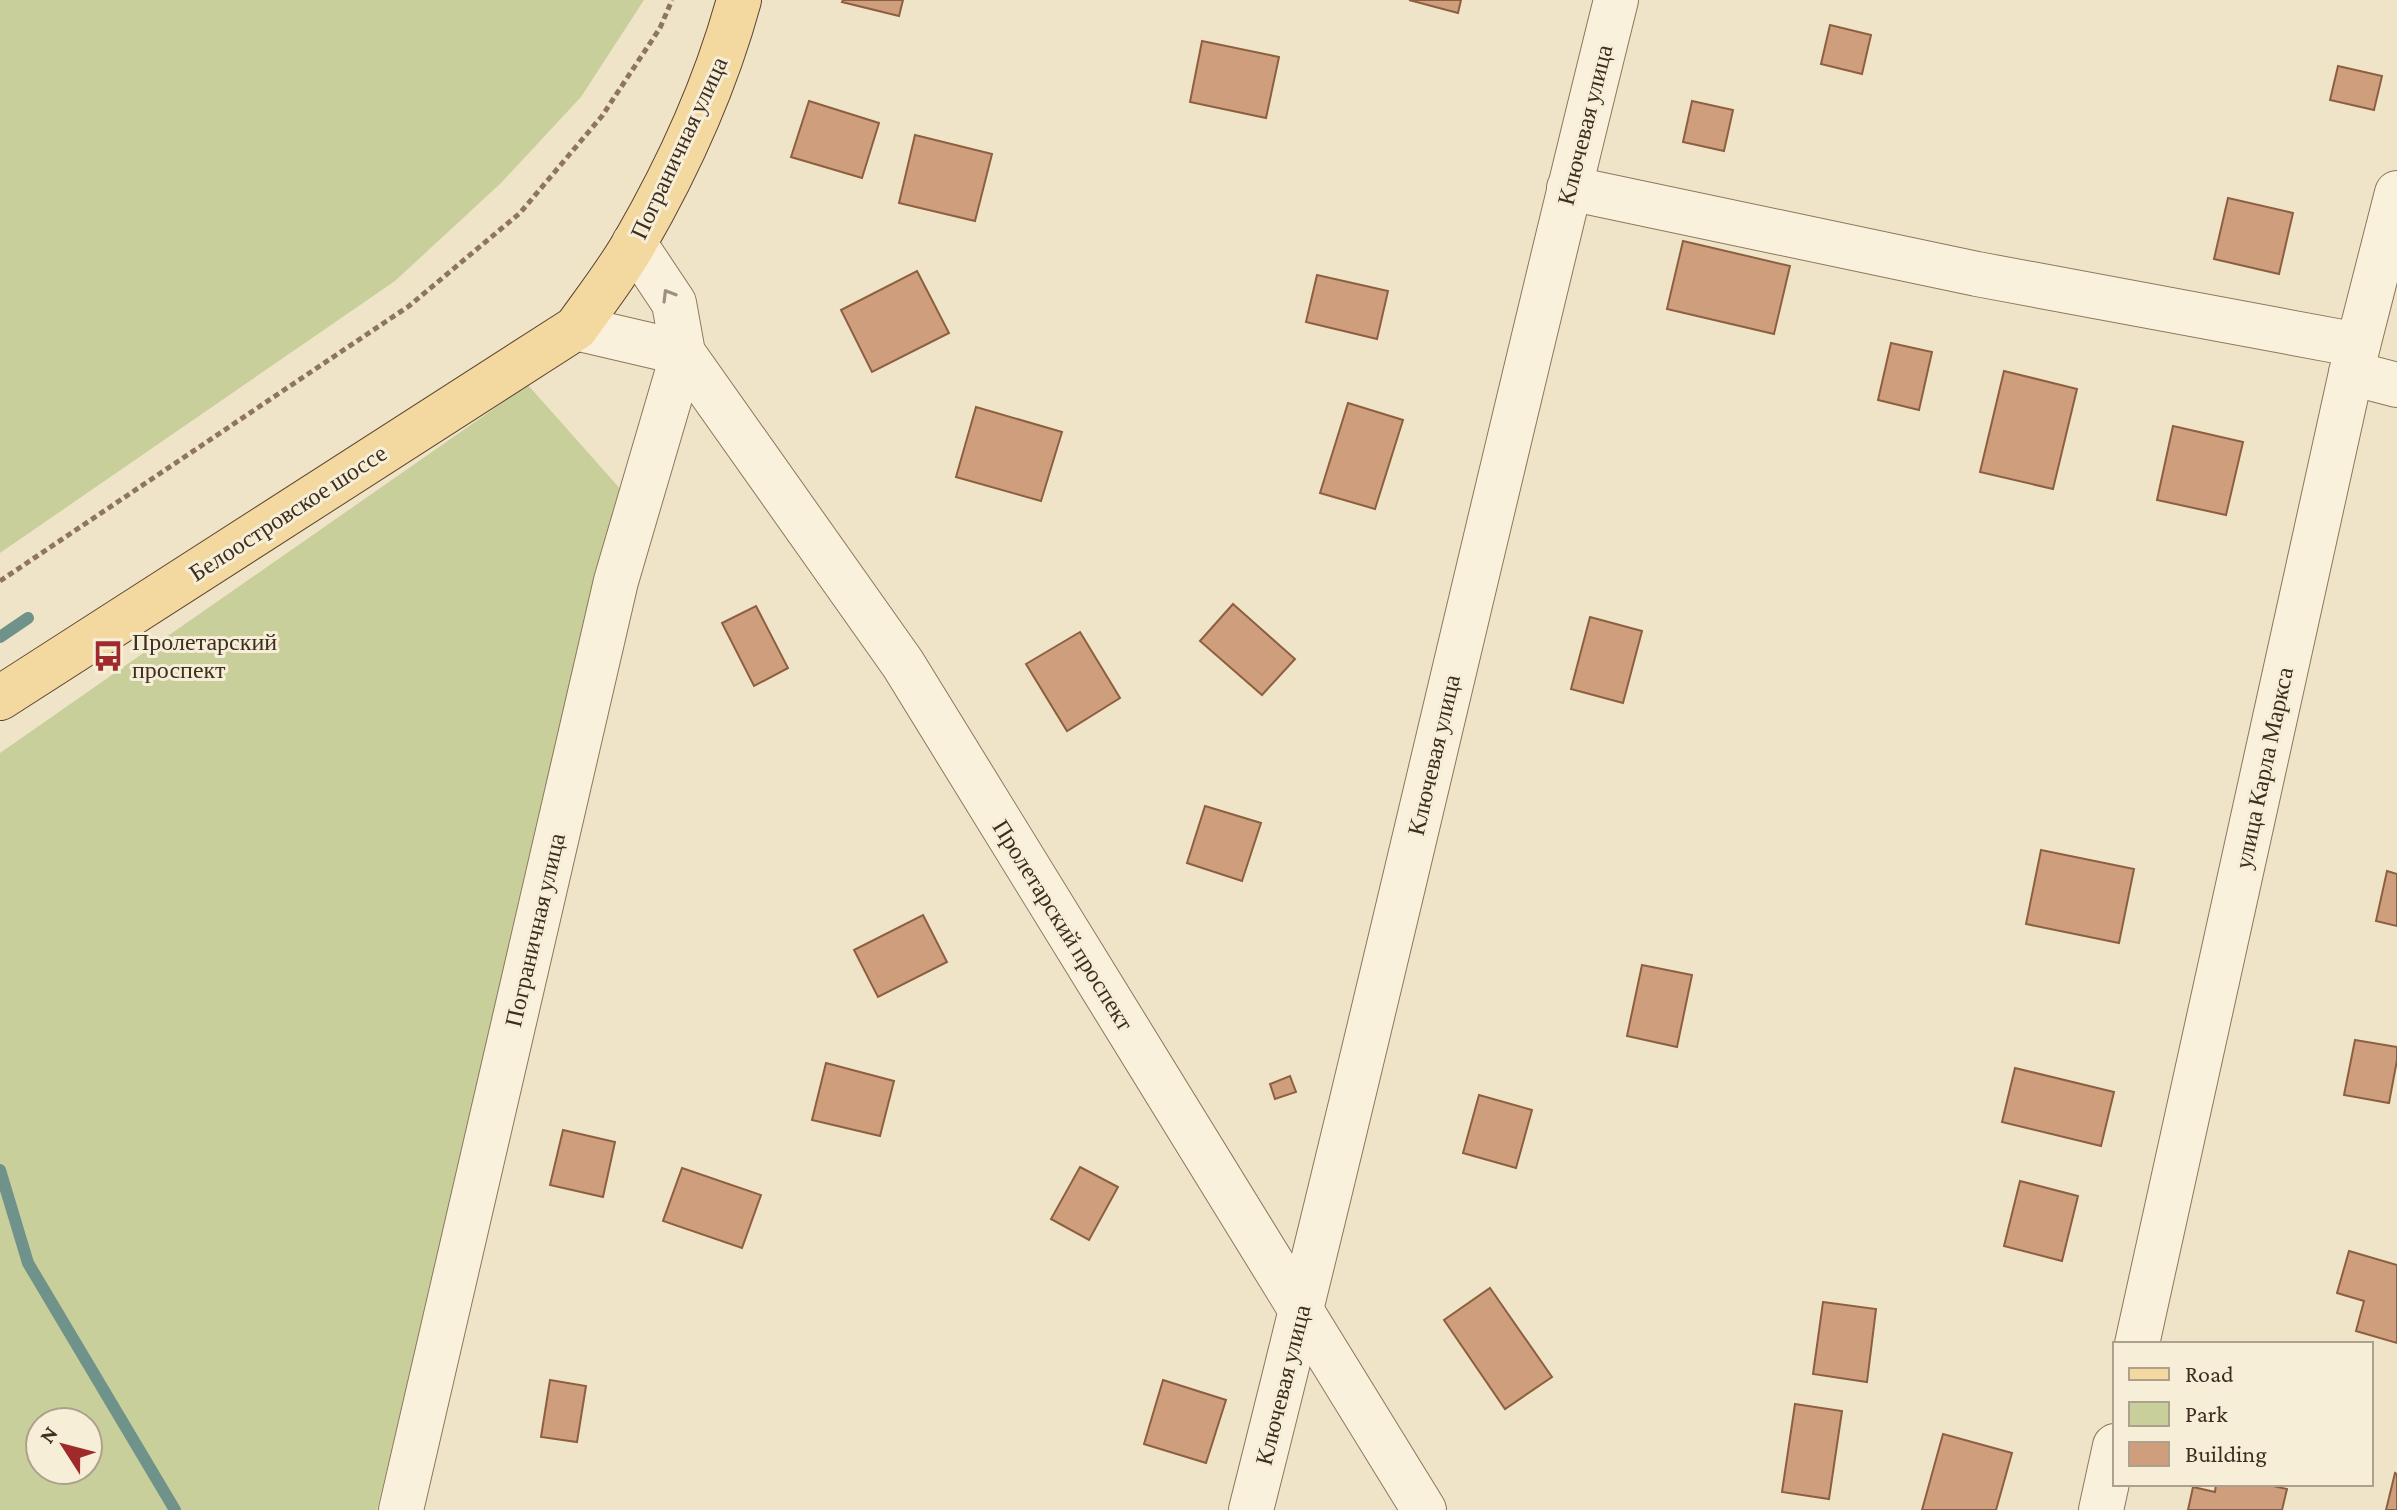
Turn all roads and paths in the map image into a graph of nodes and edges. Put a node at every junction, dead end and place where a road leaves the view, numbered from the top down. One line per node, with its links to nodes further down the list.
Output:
1 (672, 0): 11 (path)
2 (739, 0): 6 (main road, Пограничная улица)
3 (1616, 0): 4 (street, Ключевая улица)
4 (1569, 188): 9 (street); 13 (street, Ключевая улица)
5 (2397, 193): 9 (street, улица Карла Маркса)
6 (634, 243): 7 (main road, Пограничная улица); 8 (street, Пролетарский проспект, one-way to 6)
7 (576, 328): 8 (street); 12 (main road, Белоостровское шоссе)
8 (683, 353): 13 (street, Пролетарский проспект); 16 (street, Пограничная улица)
9 (2354, 359): 10 (street); 14 (street, улица Карла Маркса)
10 (2397, 385)
11 (0, 581)
12 (0, 698)
13 (1301, 1312): 17 (street, Ключевая улица); 18 (street, Пролетарский проспект)
14 (2137, 1342)
15 (2113, 1455): 19 (street)
16 (401, 1510)
17 (1251, 1510)
18 (1424, 1510)
19 (2101, 1510)

